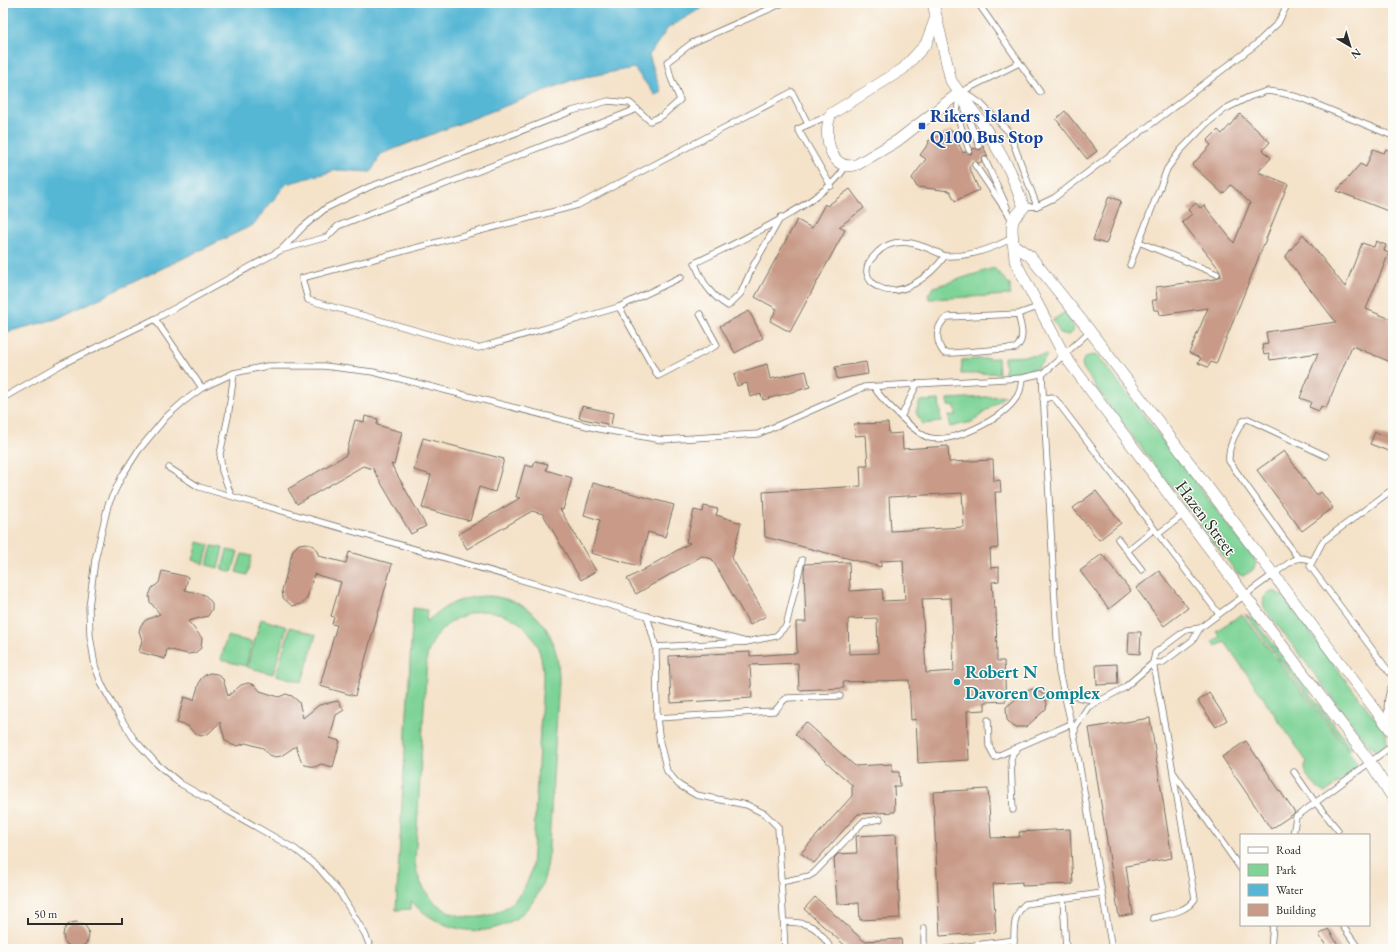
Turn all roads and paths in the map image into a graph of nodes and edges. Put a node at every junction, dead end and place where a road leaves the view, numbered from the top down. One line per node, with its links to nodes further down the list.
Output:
1 (783, 3): 9 (lane)
2 (933, 3): 5 (street)
3 (978, 3): 6 (lane)
4 (1288, 3): 19 (lane)
5 (936, 16): 7 (street); 10 (street)
6 (1019, 63): 7 (lane); 8 (lane)
7 (961, 92): 13 (lane); 14 (lane); 16 (street); 19 (lane); 20 (street)
8 (1040, 92)
9 (637, 109): 25 (lane); 25 (lane)
10 (831, 114): 11 (lane); 16 (street)
11 (808, 124): 18 (lane); 30 (lane)
12 (1393, 136): 24 (lane)
13 (979, 146)
14 (969, 150)
15 (986, 160): 22 (lane)
16 (846, 164): 18 (lane)
17 (975, 165): 22 (lane)
18 (831, 186): 21 (lane)
19 (1037, 206): 20 (lane)
20 (1024, 207): 22 (street)
21 (781, 217): 21 (lane)
22 (1012, 220): 23 (street, Hazen Street)
23 (1013, 242): 26 (lane); 31 (street, Hazen Street); 35 (street, Hazen Street)
24 (1139, 242): 27 (lane); 28 (lane)
25 (280, 250): 34 (lane)
26 (945, 256): 26 (lane)
27 (1130, 265)
28 (1217, 274)
29 (681, 277): 30 (lane)
30 (620, 307): 32 (lane)
31 (1038, 307): 33 (lane); 36 (street, Hazen Street)
32 (700, 314)
33 (1018, 314): 33 (lane)
34 (155, 319): 42 (lane); 43 (lane)
35 (1090, 330): 36 (lane); 58 (street, Hazen Street)
36 (1064, 356): 38 (lane); 50 (street, Hazen Street)
37 (234, 373): 41 (lane); 42 (lane); 49 (lane)
38 (1042, 374): 39 (lane); 44 (lane)
39 (1022, 378): 40 (lane); 45 (lane)
40 (917, 384): 41 (lane); 45 (lane)
41 (874, 387): 45 (lane)
42 (202, 388): 97 (lane)
43 (3, 398)
44 (1043, 399): 51 (lane); 68 (lane)
45 (901, 417)
46 (1326, 456): 54 (lane)
47 (169, 468): 49 (lane)
48 (1393, 489): 56 (lane)
49 (231, 495): 61 (lane)
50 (1183, 515): 51 (lane); 59 (street, Hazen Street)
51 (1156, 532): 53 (lane); 60 (lane)
52 (1118, 539): 53 (lane)
53 (1127, 551): 57 (lane)
54 (1298, 558): 56 (lane); 58 (lane)
55 (802, 560): 63 (lane)
56 (1312, 561): 66 (lane)
57 (1142, 570)
58 (1274, 574): 59 (lane); 74 (street, Hazen Street)
59 (1244, 596): 60 (lane); 78 (street, Hazen Street)
60 (1219, 614): 62 (lane)
61 (647, 616): 63 (lane); 64 (lane)
62 (1200, 628): 65 (lane); 65 (lane)
63 (746, 642): 64 (lane)
64 (656, 647): 71 (lane)
65 (1153, 663): 70 (lane); 79 (lane)
66 (1393, 677)
67 (1393, 684): 74 (lane)
68 (1063, 689): 70 (lane); 73 (lane)
69 (840, 696): 71 (lane)
70 (1098, 700): 75 (lane)
71 (657, 718): 88 (lane)
72 (988, 720): 77 (lane)
73 (1072, 724): 75 (lane); 77 (lane)
74 (1392, 731)
75 (1076, 740): 89 (lane)
76 (1393, 745): 78 (lane)
77 (1019, 747): 83 (lane)
78 (1370, 762): 81 (street, Hazen Street); 82 (lane)
79 (1173, 772): 87 (lane); 91 (lane)
80 (1294, 772): 82 (lane)
81 (1393, 798)
82 (1315, 802): 85 (lane); 86 (lane)
83 (1014, 810)
84 (880, 819): 88 (lane)
85 (1338, 830)
86 (1293, 834)
87 (1240, 868)
88 (781, 882): 92 (lane)
89 (1102, 893): 90 (lane); 104 (lane)
90 (1063, 899): 96 (lane); 103 (lane)
91 (1153, 918)
92 (784, 922): 98 (lane); 99 (lane)
93 (1273, 926): 105 (lane)
94 (1343, 926): 106 (lane)
95 (924, 928): 100 (lane)
96 (1014, 940): 101 (lane); 102 (lane)
97 (371, 949)
98 (785, 949)
99 (831, 949)
100 (924, 949)
101 (945, 949)
102 (1014, 949)
103 (1066, 949)
104 (1112, 949)
105 (1271, 949)
106 (1359, 949)

